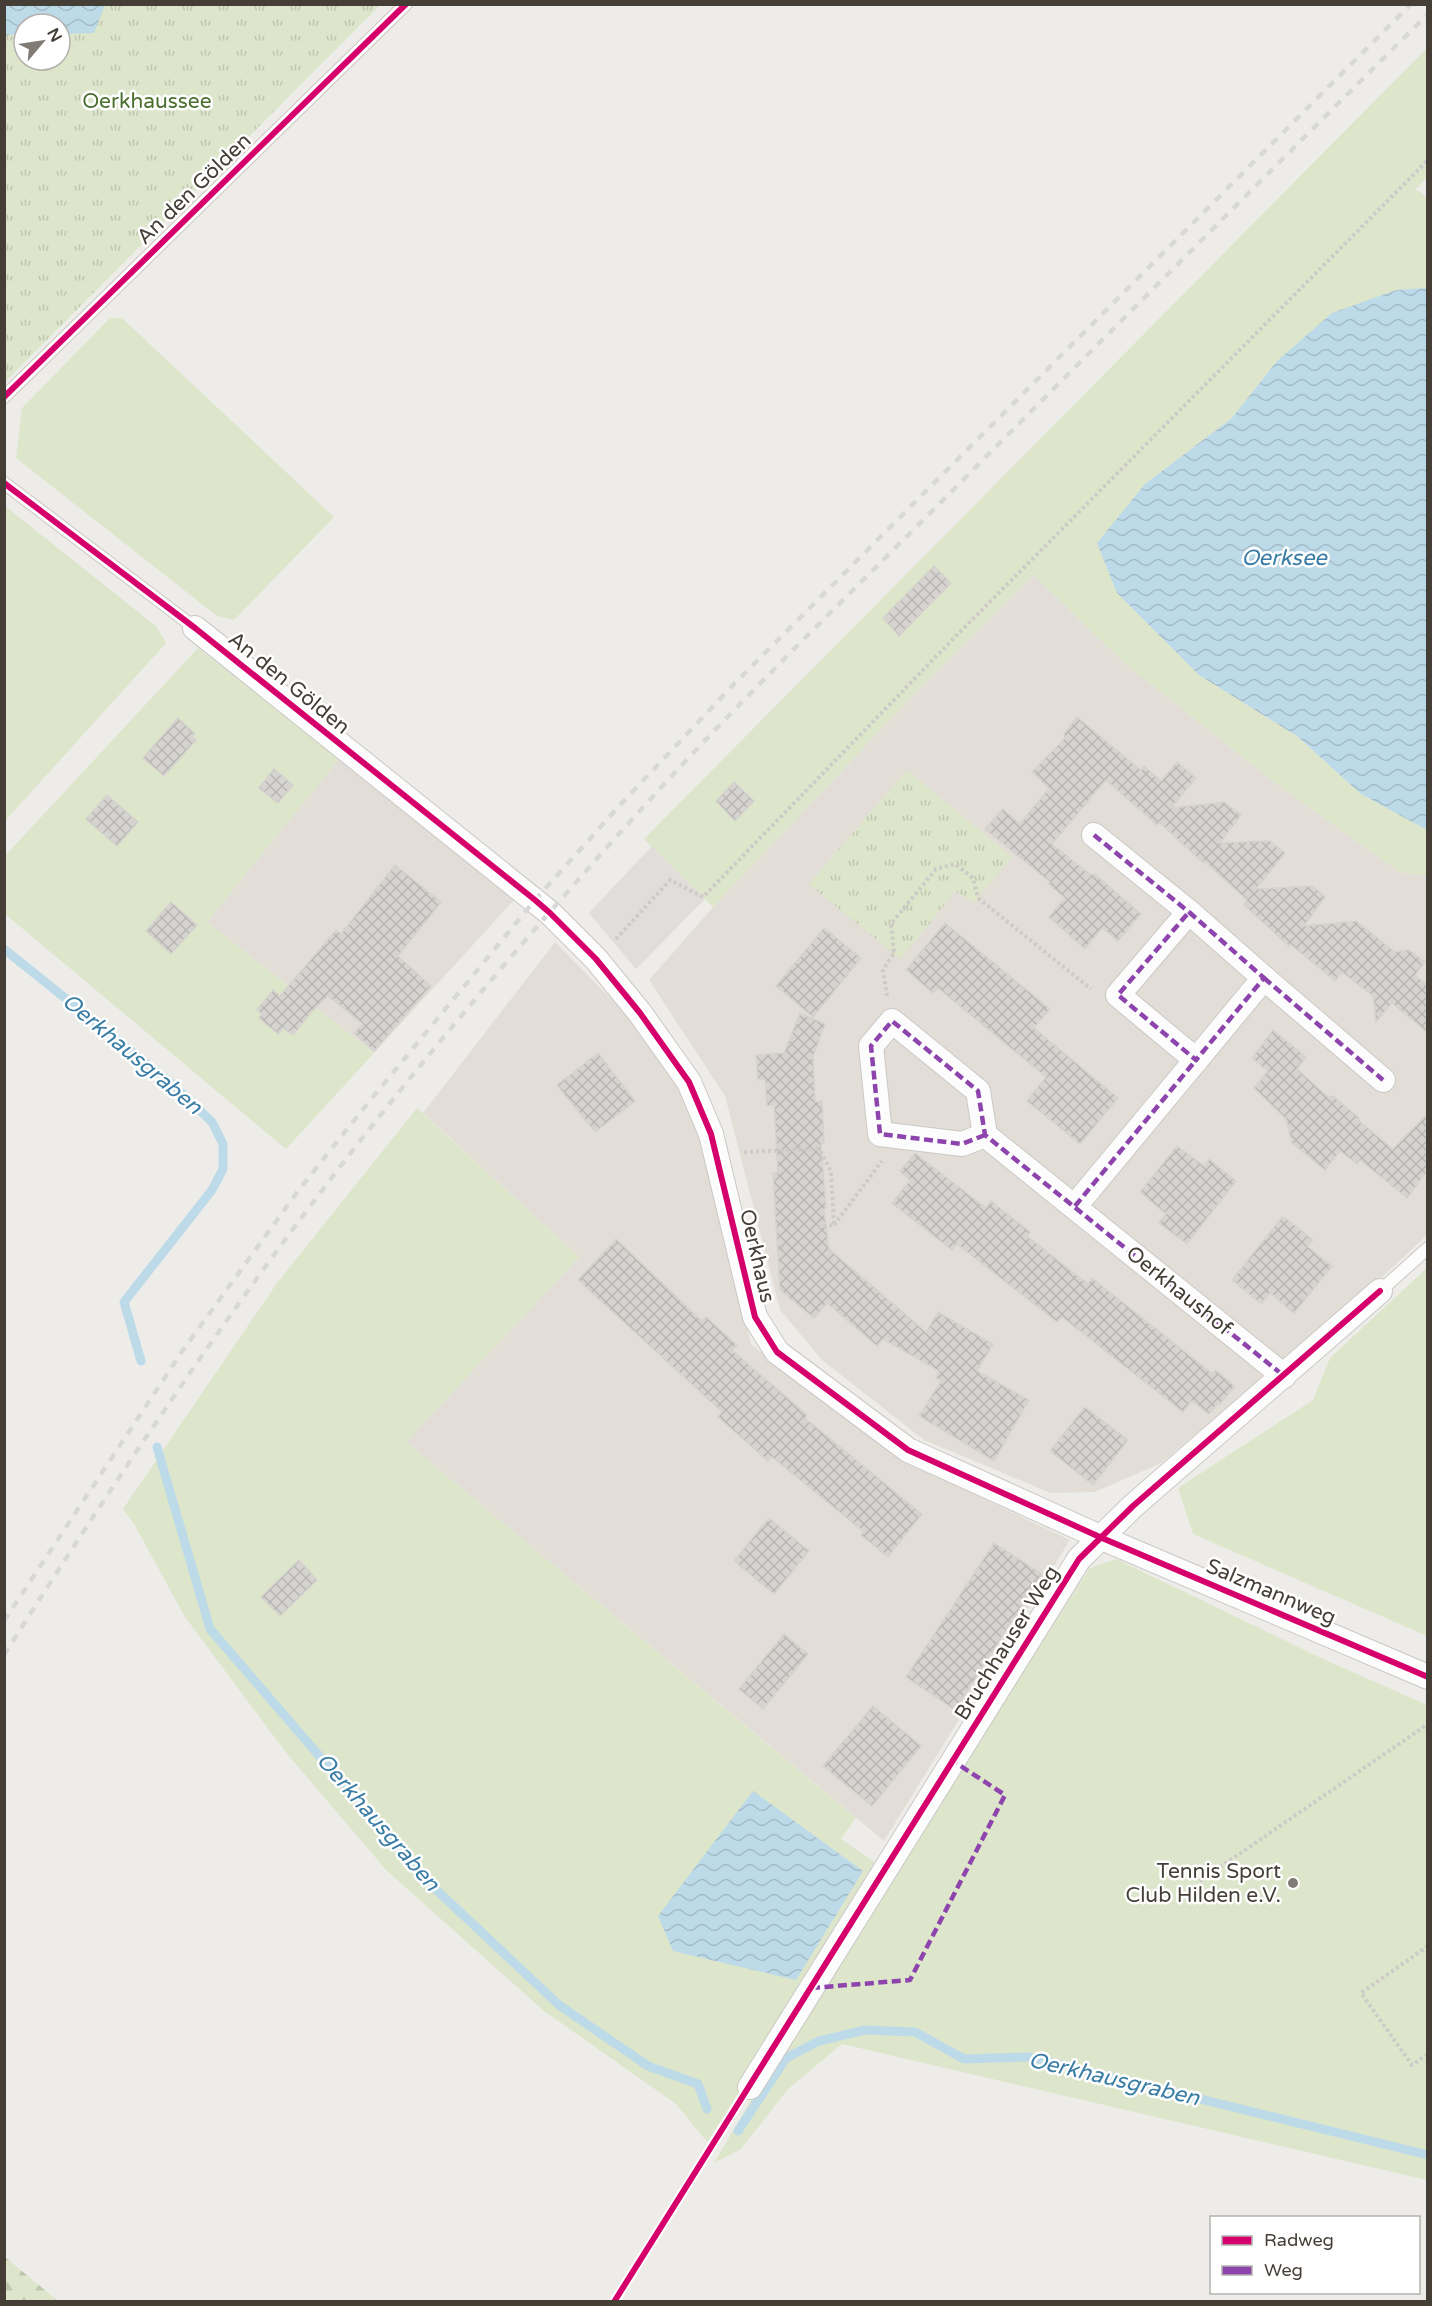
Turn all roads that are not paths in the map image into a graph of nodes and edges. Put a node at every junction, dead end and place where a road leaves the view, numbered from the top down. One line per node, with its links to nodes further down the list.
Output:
1 (406, 4): 2 (lane, An den Gölden)
2 (4, 397)
3 (4, 483): 4 (lane, An den Gölden)
4 (195, 628): 7 (street, An den Gölden)
5 (1094, 835): 6 (street)
6 (1189, 912): 8 (street); 9 (street)
7 (550, 913): 16 (street, Oerkhaus)
8 (1264, 978): 9 (street); 10 (street)
9 (1196, 1060): 12 (street)
10 (1383, 1080)
11 (985, 1135): 11 (street); 12 (street, Oerkhaushof)
12 (1075, 1206): 15 (street, Oerkhaushof)
13 (1428, 1248): 14 (lane, Bruchhauser Weg)
14 (1380, 1291): 15 (street, Bruchhauser Weg)
15 (1284, 1376): 16 (street, Bruchhauser Weg)
16 (1102, 1538): 17 (street, Salzmannweg); 18 (street, Bruchhauser Weg)
17 (1428, 1677)
18 (750, 2087)

